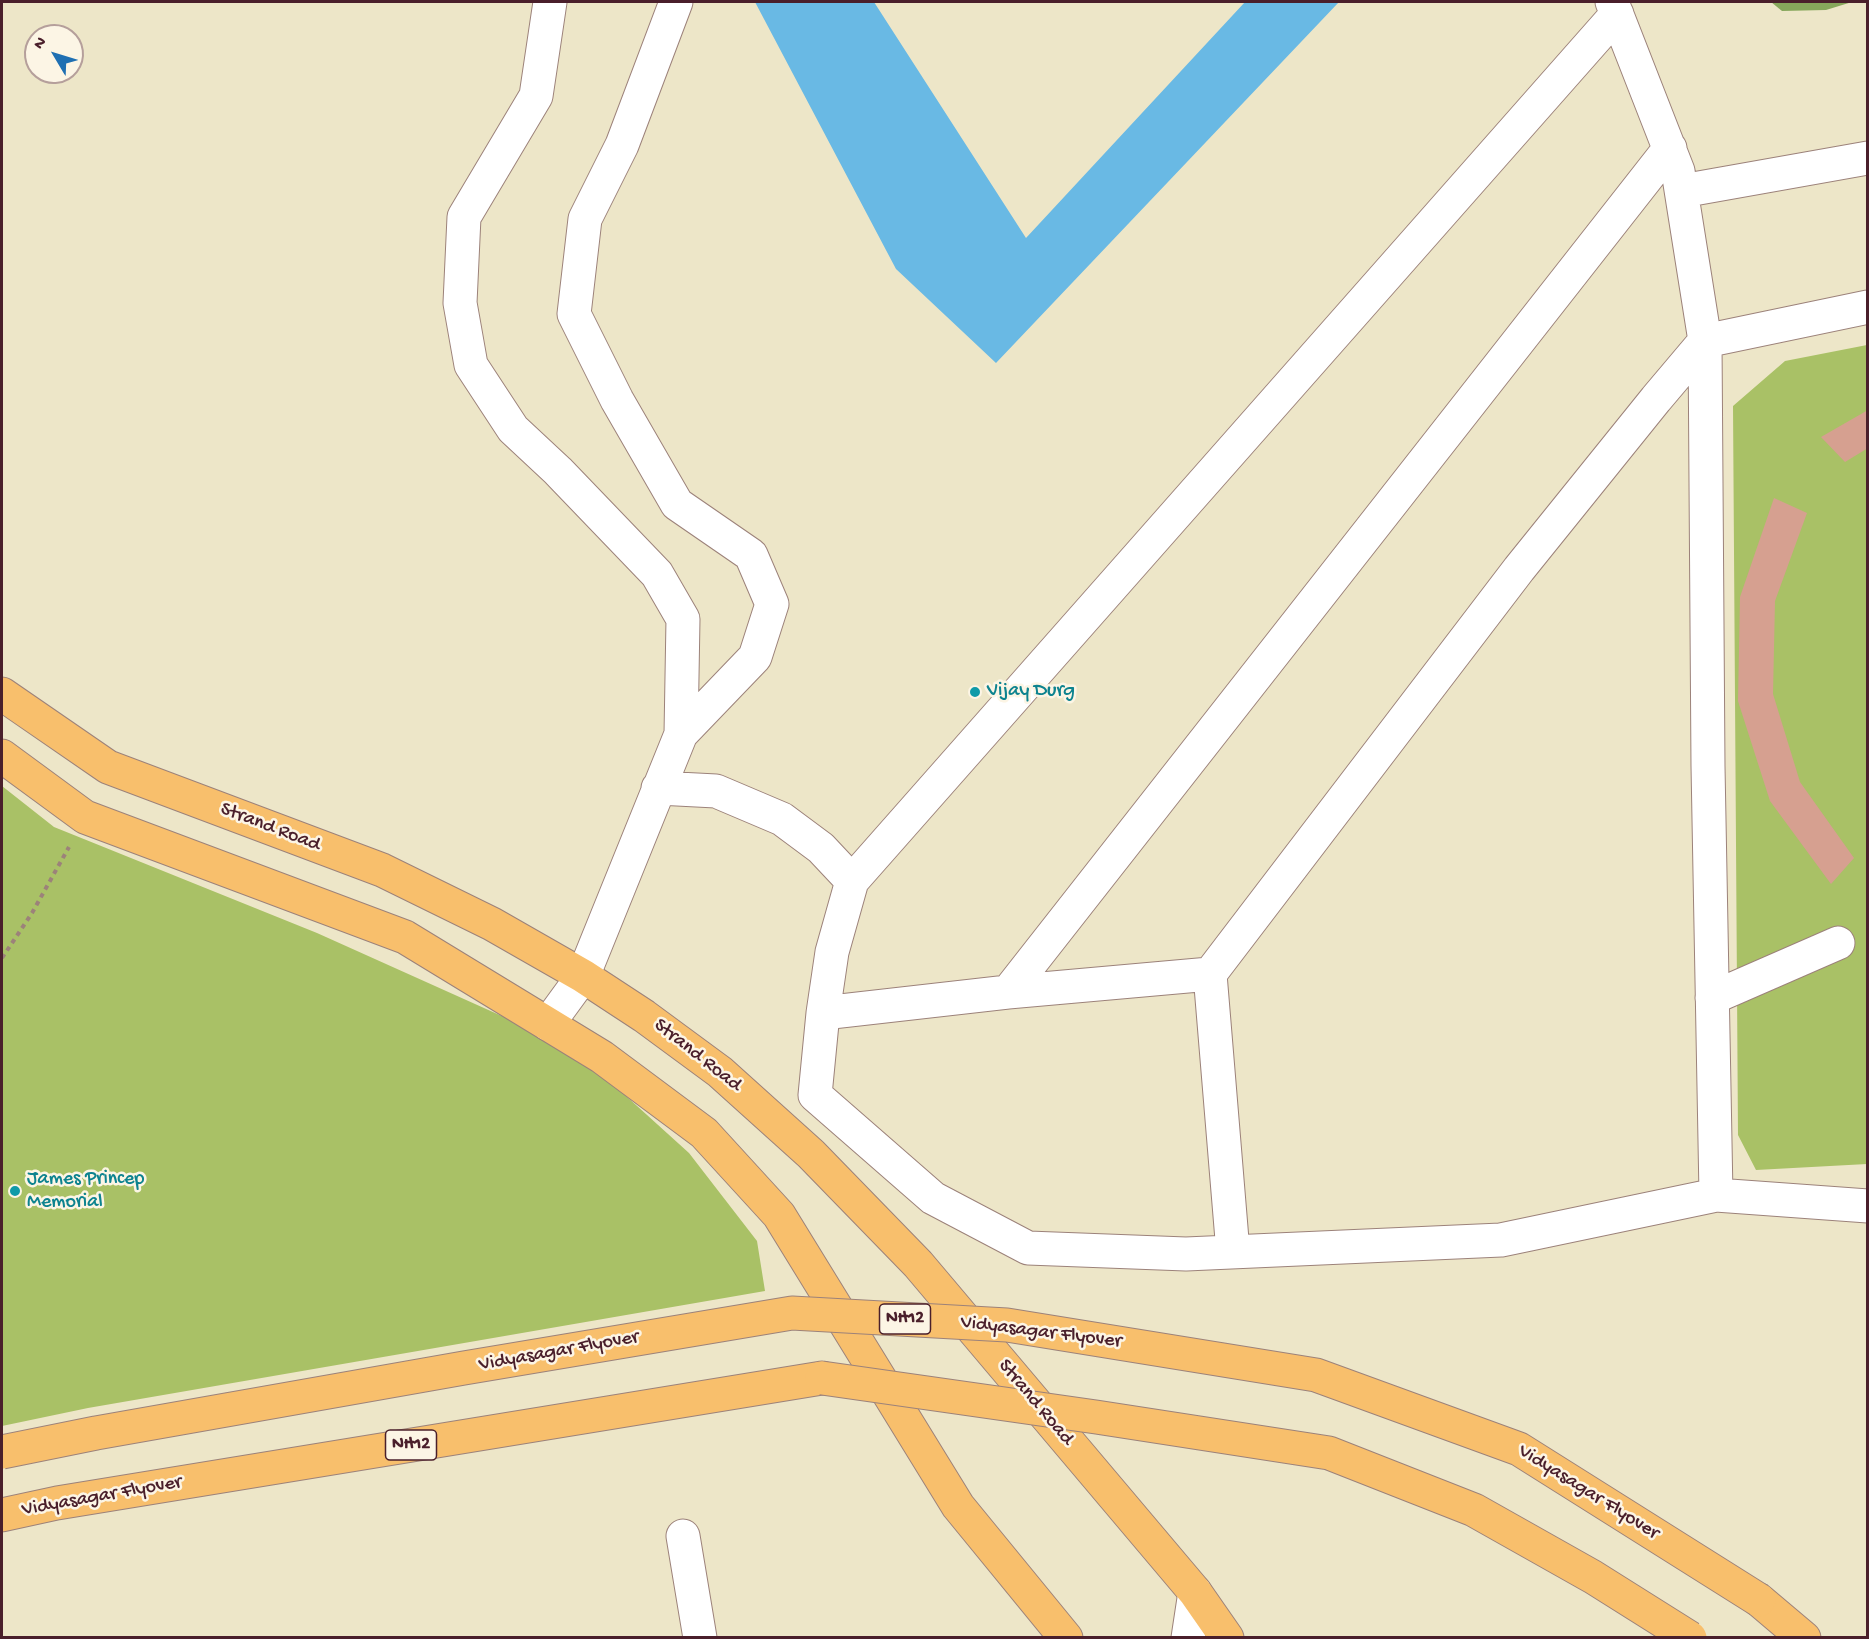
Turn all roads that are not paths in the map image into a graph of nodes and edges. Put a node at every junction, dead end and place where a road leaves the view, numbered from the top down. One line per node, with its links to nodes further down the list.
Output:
1 (550, 2): 10 (street)
2 (676, 2): 10 (street)
3 (1614, 8): 4 (street); 13 (street)
4 (1670, 148): 6 (street); 17 (street)
5 (1868, 158): 6 (street)
6 (1682, 191): 8 (street)
7 (1868, 307): 8 (street)
8 (1705, 341): 15 (street); 18 (street)
9 (2, 694): 16 (main road, Strand Road)
10 (681, 734): 12 (street)
11 (2, 756): 20 (main road)
12 (658, 788): 13 (street); 16 (street)
13 (852, 881): 19 (street)
14 (1838, 943): 18 (street)
15 (1210, 974): 17 (street); 23 (street)
16 (583, 976): 20 (street); 27 (main road, Strand Road)
17 (1008, 992): 19 (street)
18 (1712, 998): 21 (street)
19 (823, 1013): 23 (street)
20 (548, 1024): 28 (main road)
21 (1716, 1195): 22 (street); 23 (street)
22 (1868, 1206)
23 (1233, 1252)
24 (2, 1452): 33 (main road, Vidyasagar Flyover / NH12, bridge)
25 (2, 1515): 32 (main road, Vidyasagar Flyover / NH12, bridge)
26 (683, 1536): 29 (street)
27 (1194, 1592): 30 (street); 31 (main road, Strand Road)
28 (1064, 1636)
29 (700, 1638)
30 (1188, 1638)
31 (1227, 1638)
32 (1690, 1638)
33 (1804, 1638)

